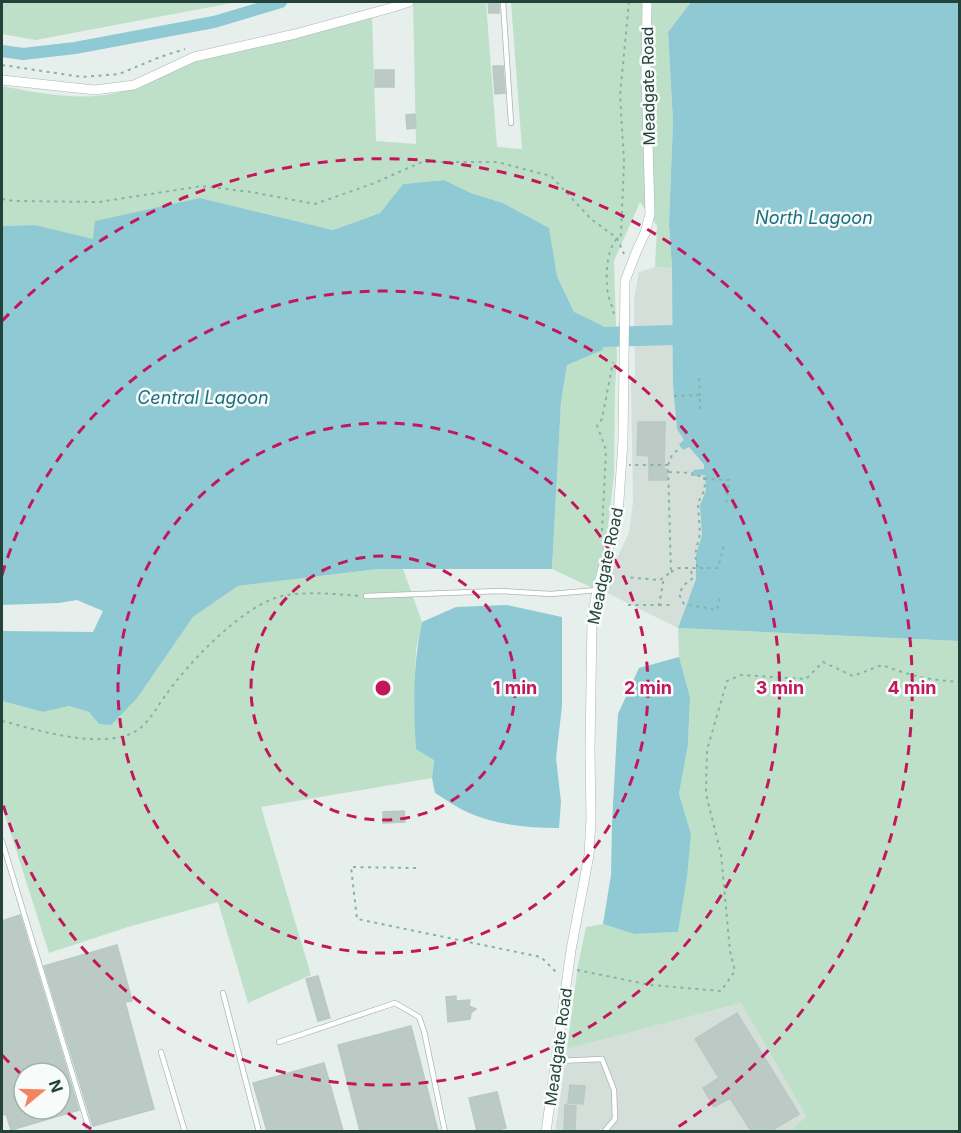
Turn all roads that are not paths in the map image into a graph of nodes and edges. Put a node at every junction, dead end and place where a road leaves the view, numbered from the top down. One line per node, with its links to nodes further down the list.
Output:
1 (409, 2): 4 (street)
2 (503, 2): 5 (lane)
3 (647, 2): 6 (street, Meadgate Road)
4 (2, 80)
5 (511, 123)
6 (597, 590): 7 (lane); 12 (street, Meadgate Road)
7 (366, 596)
8 (2, 841): 13 (lane)
9 (223, 993): 15 (lane)
10 (279, 1042): 16 (lane)
11 (161, 1052): 14 (lane)
12 (557, 1061): 17 (street, Meadgate Road); 18 (lane)
13 (90, 1131)
14 (185, 1131)
15 (259, 1131)
16 (445, 1131)
17 (546, 1131)
18 (604, 1131)

